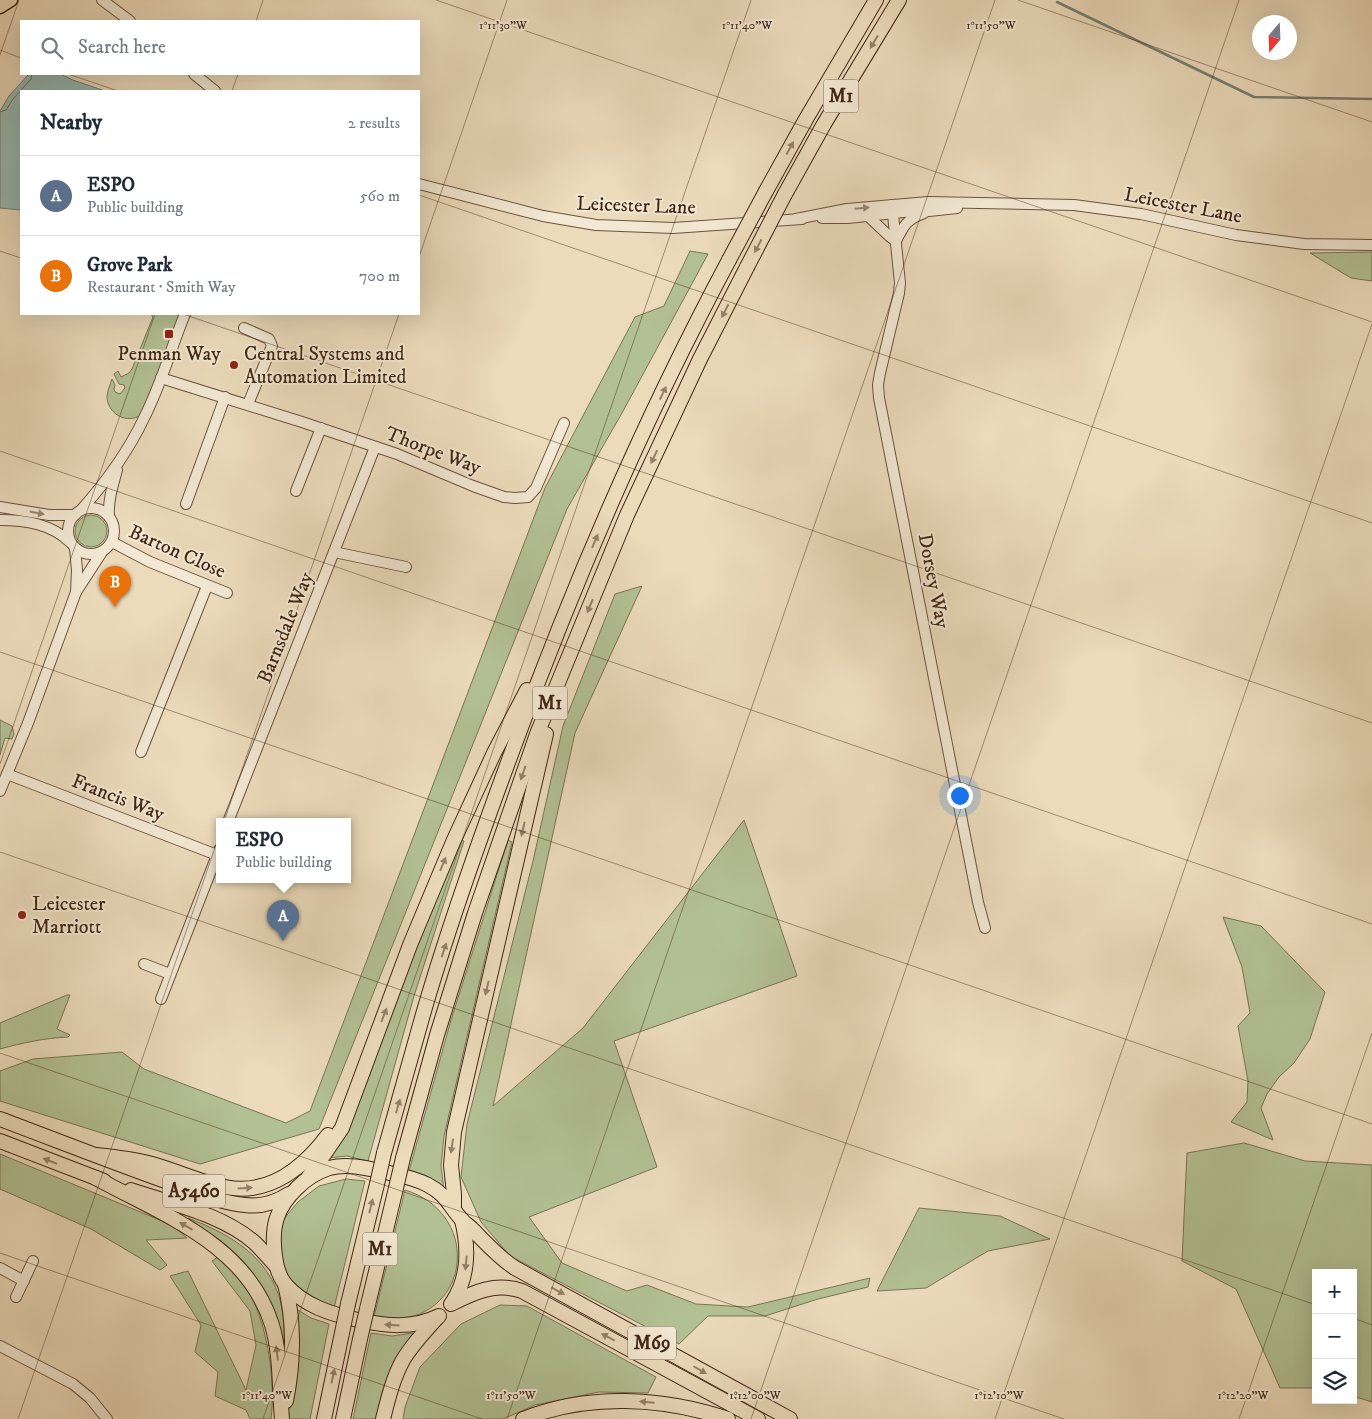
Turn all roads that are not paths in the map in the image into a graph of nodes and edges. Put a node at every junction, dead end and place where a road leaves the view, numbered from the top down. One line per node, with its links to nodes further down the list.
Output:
1 (11, 0): 5 (main road)
2 (102, 0): 6 (street)
3 (876, 0): 41 (highway, M1, one-way to 3, bridge)
4 (899, 0): 40 (highway, M1, one-way to 40, bridge)
5 (0, 7)
6 (129, 20)
7 (195, 75): 8 (street)
8 (215, 90)
9 (420, 184): 14 (street, Leicester Lane)
10 (988, 204): 11 (street, Leicester Lane); 12 (street, Leicester Lane); 16 (street, Leicester Lane)
11 (893, 209): 12 (street, Leicester Lane); 13 (street, Leicester Lane); 14 (street, Leicester Lane, one-way to 11); 15 (street, Dorsey Way)
12 (929, 211): 15 (street)
13 (868, 216): 14 (street, Leicester Lane); 15 (street)
14 (796, 219)
15 (896, 240): 48 (street, Dorsey Way)
16 (1372, 245)
17 (185, 315): 19 (street)
18 (244, 328): 21 (street)
19 (161, 378): 20 (street, Thorpe Way); 25 (street)
20 (225, 397): 21 (street, Thorpe Way); 27 (street)
21 (248, 404): 23 (street, Thorpe Way)
22 (564, 423): 24 (street, Thorpe Way)
23 (321, 428): 24 (street, Thorpe Way); 26 (street)
24 (375, 447): 35 (street, Barnsdale Way)
25 (120, 462): 29 (street); 30 (street)
26 (296, 492)
27 (186, 504)
28 (0, 507): 29 (street, one-way to 29)
29 (78, 512): 30 (street); 33 (street)
30 (109, 516): 32 (street)
31 (0, 520): 33 (street)
32 (112, 542): 34 (street); 37 (street, Barton Close)
33 (72, 545): 34 (street); 38 (street)
34 (102, 552): 38 (street)
35 (334, 552): 36 (street); 45 (street, Barnsdale Way)
36 (406, 567)
37 (207, 586): 39 (street, Barton Close); 42 (street)
38 (76, 592): 43 (street)
39 (227, 593)
40 (580, 631): 59 (highway, one-way to 59); 73 (highway, M1, one-way to 73, bridge)
41 (556, 635): 52 (highway, one-way to 41); 72 (highway, M1, one-way to 41, bridge)
42 (141, 752)
43 (7, 774): 44 (street); 46 (street, Francis Way)
44 (0, 791)
45 (230, 818)
46 (216, 851)
47 (216, 857): 50 (street)
48 (985, 928)
49 (144, 964): 50 (street)
50 (170, 974): 51 (street)
51 (161, 998)
52 (366, 1061): 55 (highway, one-way to 52); 57 (highway)
53 (0, 1119): 55 (highway, A5460)
54 (0, 1141): 56 (highway, A5460, one-way to 54)
55 (96, 1155): 58 (highway, A5460)
56 (96, 1178): 62 (highway, A5460); 71 (highway, one-way to 56)
57 (308, 1178): 58 (highway); 59 (highway)
58 (294, 1191): 62 (highway)
59 (454, 1207): 60 (highway)
60 (462, 1220): 67 (highway, one-way to 67); 78 (highway, M69, one-way to 78)
61 (33, 1261): 64 (street)
62 (276, 1267): 65 (highway)
63 (0, 1268): 64 (street)
64 (24, 1281): 66 (street)
65 (285, 1284): 68 (highway, one-way to 65); 71 (highway)
66 (16, 1297)
67 (451, 1304): 68 (highway); 77 (highway, M69, one-way to 67)
68 (439, 1316): 74 (highway)
69 (0, 1346): 70 (street)
70 (106, 1418)
71 (282, 1419)
72 (324, 1419)
73 (343, 1419)
74 (383, 1419)
75 (523, 1419): 76 (highway, one-way to 75)
76 (728, 1419)
77 (758, 1419)
78 (790, 1419)

